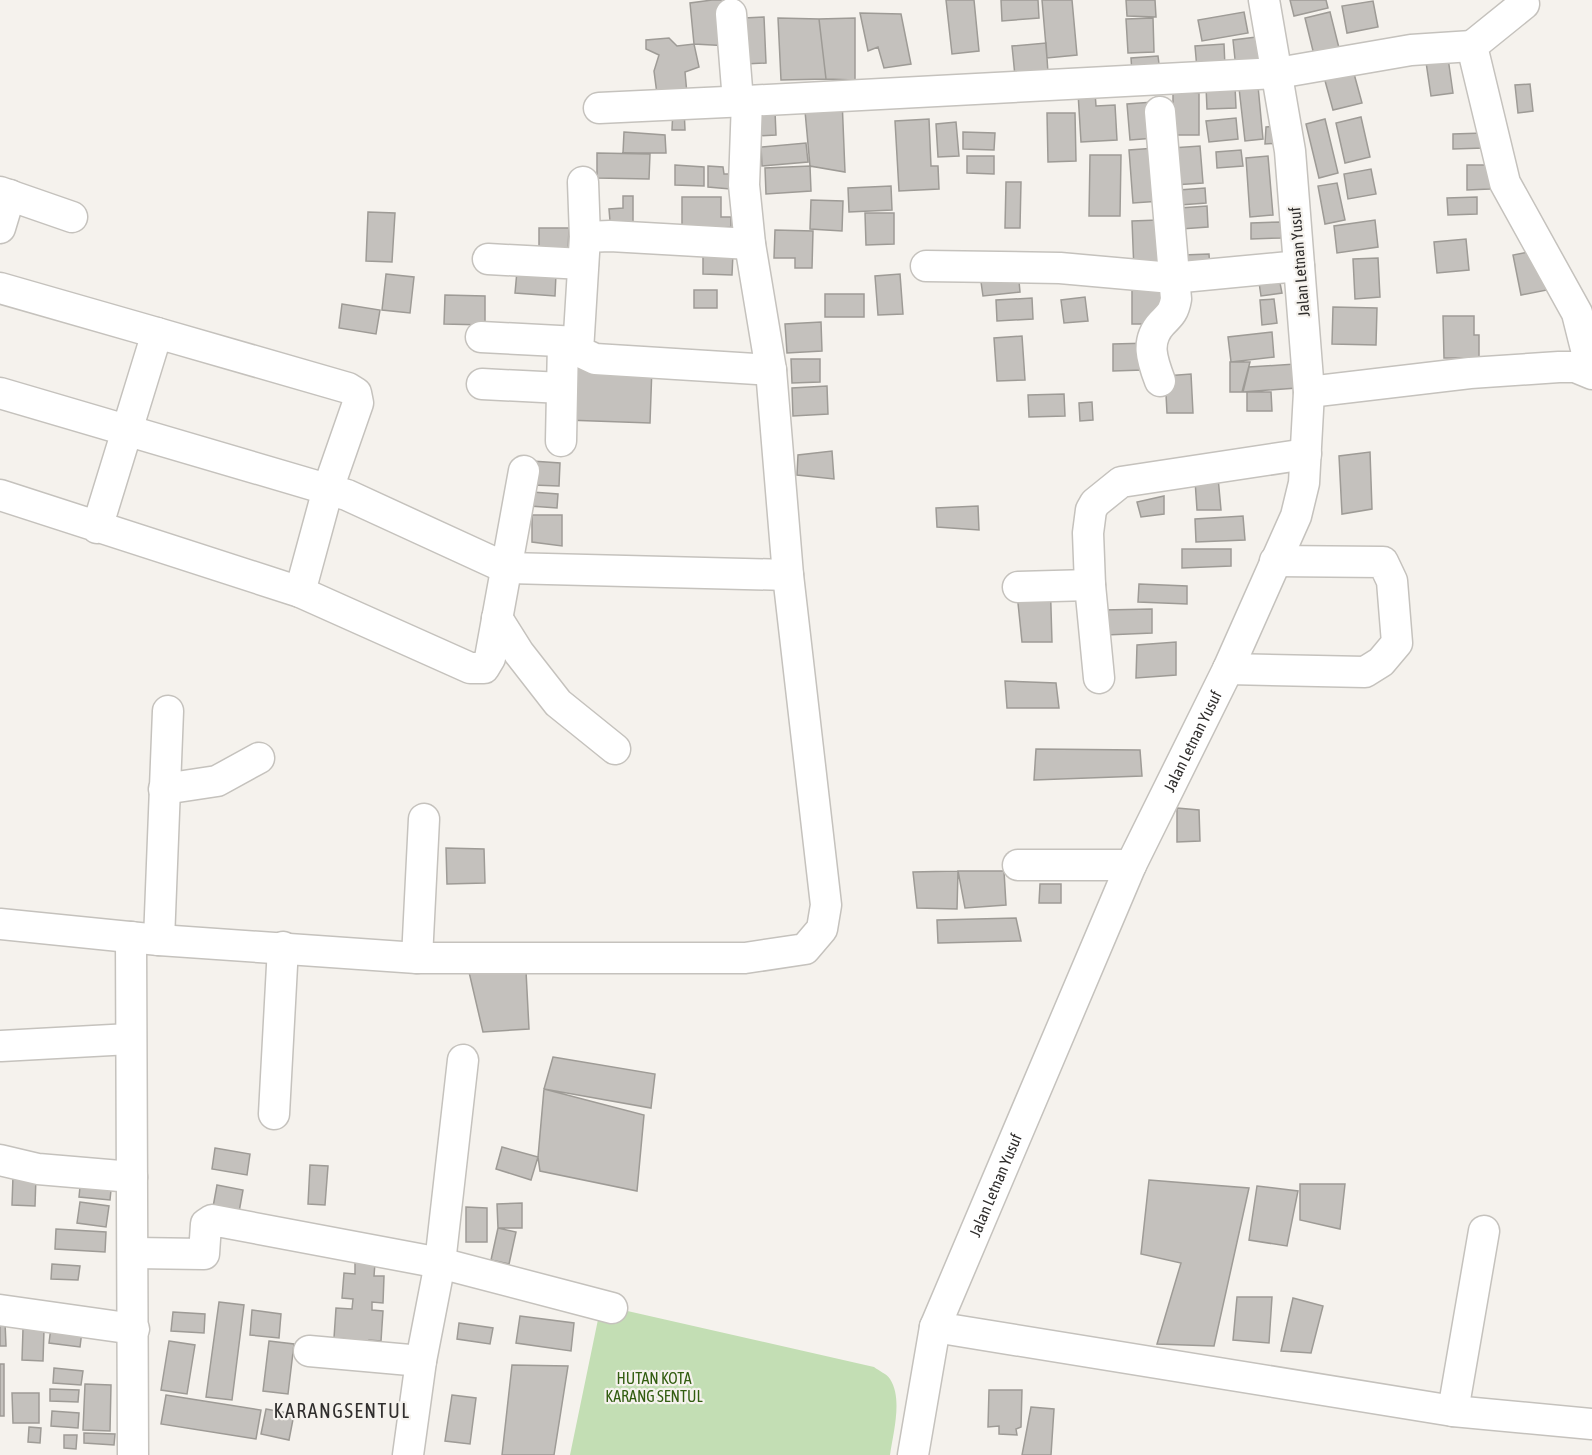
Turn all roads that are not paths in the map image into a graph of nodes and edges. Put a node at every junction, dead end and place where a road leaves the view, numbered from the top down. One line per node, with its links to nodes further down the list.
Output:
1 (1263, 0): 5 (street, Jalan Letnan Yusuf)
2 (1524, 4): 4 (street)
3 (731, 14): 6 (street)
4 (1472, 46): 5 (street); 20 (street)
5 (1278, 73): 6 (street); 17 (street, Jalan Letnan Yusuf)
6 (742, 101): 7 (street); 13 (street)
7 (599, 108)
8 (1160, 112): 18 (street)
9 (583, 182): 14 (street)
10 (5, 193): 11 (street); 12 (street)
11 (72, 217)
12 (0, 228)
13 (750, 244): 14 (street); 24 (street)
14 (584, 251): 15 (street); 23 (street)
15 (488, 259)
16 (926, 266): 18 (street)
17 (1299, 266): 18 (street); 29 (street, Jalan Letnan Yusuf)
18 (1172, 278): 26 (street)
19 (0, 288): 21 (street)
20 (1585, 309): 25 (street)
21 (157, 333): 31 (street); 35 (street)
22 (481, 337): 23 (street)
23 (571, 342): 24 (street); 28 (street)
24 (771, 370): 40 (street)
25 (1592, 374): 29 (street)
26 (1160, 381)
27 (482, 384): 28 (street)
28 (562, 388): 32 (street)
29 (1309, 392): 33 (street, Jalan Letnan Yusuf)
30 (0, 393): 31 (street)
31 (125, 432): 35 (street); 37 (street)
32 (561, 441)
33 (1306, 454): 38 (street, Jalan Letnan Yusuf); 41 (street)
34 (524, 471): 39 (street)
35 (328, 489): 39 (street); 43 (street)
36 (0, 495): 37 (street)
37 (97, 528): 43 (street)
38 (1275, 561): 45 (street, Jalan Letnan Yusuf); 45 (street)
39 (506, 568): 40 (street); 44 (street)
40 (788, 575): 57 (street)
41 (1090, 585): 42 (street); 46 (street)
42 (1018, 587)
43 (300, 592): 44 (street)
44 (497, 618): 48 (street)
45 (1228, 669): 52 (street, Jalan Letnan Yusuf)
46 (1099, 678)
47 (168, 711): 50 (street)
48 (615, 749)
49 (259, 758): 50 (street)
50 (164, 789): 55 (street)
51 (424, 819): 57 (street)
52 (1131, 865): 53 (street); 69 (street, Jalan Letnan Yusuf)
53 (1018, 866)
54 (0, 924): 55 (street)
55 (145, 938): 56 (street); 58 (street)
56 (284, 946): 57 (street); 61 (street)
57 (417, 958)
58 (130, 1038): 59 (street); 63 (street)
59 (1, 1046)
60 (463, 1060): 66 (street)
61 (274, 1114)
62 (0, 1160): 63 (street)
63 (132, 1177): 65 (street)
64 (1484, 1231): 73 (street)
65 (134, 1253): 66 (street); 70 (street)
66 (440, 1263): 67 (street); 72 (street)
67 (612, 1308)
68 (0, 1310): 70 (street)
69 (935, 1327): 73 (street); 77 (street, Jalan Letnan Yusuf)
70 (134, 1329): 75 (street)
71 (309, 1351): 72 (street)
72 (421, 1361): 76 (street)
73 (1453, 1411): 74 (street)
74 (1592, 1424)
75 (133, 1455)
76 (408, 1455)
77 (913, 1455)

